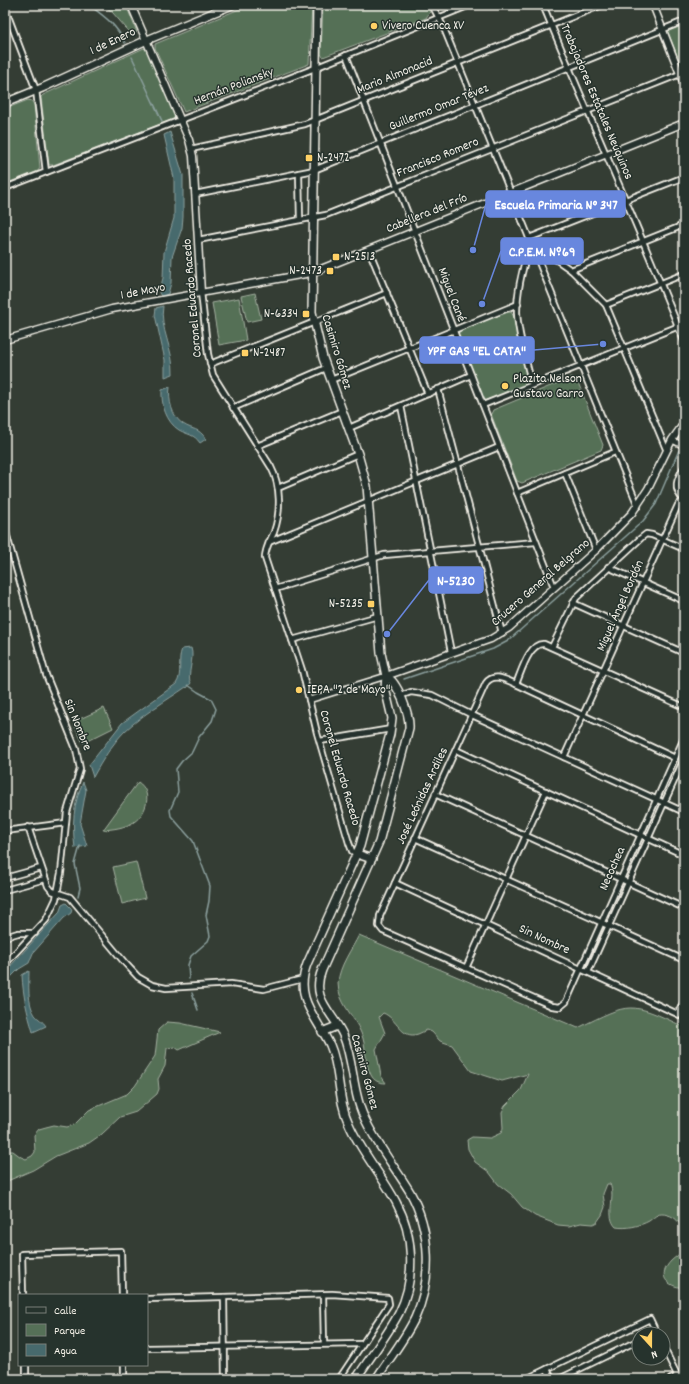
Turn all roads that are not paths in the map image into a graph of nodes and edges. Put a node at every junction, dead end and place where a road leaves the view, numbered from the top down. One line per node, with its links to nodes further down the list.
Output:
1 (131, 5): 15 (street, Coronel Eduardo Racedo)
2 (232, 5): 9 (main road, 1 de Enero)
3 (317, 5): 19 (main road, Casimiro Gómez)
4 (432, 5): 11 (street)
5 (470, 5): 11 (street, Hernán Poliansky)
6 (543, 5): 13 (street, Trabajadores Estatales Neuquinos)
7 (602, 5): 13 (street, Mario Almonacid)
8 (653, 5): 14 (street)
9 (224, 7): 15 (main road, 1 de Enero)
10 (5, 8): 22 (street)
11 (439, 18): 16 (street, Hernán Poliansky); 17 (street)
12 (684, 21): 14 (street, Guillermo Omar Tévez)
13 (551, 25): 17 (street, Mario Almonacid); 18 (street, Trabajadores Estatales Neuquinos)
14 (662, 29): 18 (street, Guillermo Omar Tévez); 20 (street)
15 (147, 40): 22 (main road, 1 de Enero); 27 (street, Coronel Eduardo Racedo)
16 (346, 55): 19 (street, Hernán Poliansky); 23 (street, Miguel Cané)
17 (458, 63): 23 (street, Mario Almonacid); 25 (street)
18 (569, 67): 25 (street, Guillermo Omar Tévez); 26 (street, Trabajadores Estatales Neuquinos)
19 (314, 68): 27 (street, Hernán Poliansky); 28 (main road, Casimiro Gómez)
20 (680, 74): 21 (street); 26 (street, Francisco Romero)
21 (684, 84)
22 (36, 90): 24 (main road, 1 de Enero); 35 (street)
23 (364, 101): 28 (street, Mario Almonacid); 30 (street, Miguel Cané)
24 (5, 103)
25 (475, 105): 30 (street, Guillermo Omar Tévez); 31 (street)
26 (587, 111): 31 (street, Francisco Romero); 33 (street, Trabajadores Estatales Neuquinos)
27 (181, 120): 32 (street, Coronel Eduardo Racedo); 35 (street, Hernán Poliansky)
28 (315, 121): 32 (street, Mario Almonacid); 34 (main road, Casimiro Gómez)
29 (684, 123): 33 (street, Cabellera del Frío)
30 (380, 143): 34 (street, Guillermo Omar Tévez); 38 (street, Miguel Cané)
31 (493, 148): 38 (street, Francisco Romero); 40 (street)
32 (191, 149): 41 (street, Coronel Eduardo Racedo)
33 (605, 154): 40 (street, Cabellera del Frío); 42 (street, Trabajadores Estatales Neuquinos)
34 (314, 170): 36 (street, Guillermo Omar Tévez); 43 (main road, Casimiro Gómez)
35 (46, 172): 39 (street, Hernán Poliansky)
36 (300, 173): 41 (street, Guillermo Omar Tévez); 44 (street)
37 (684, 176): 42 (street)
38 (397, 186): 43 (street, Francisco Romero); 46 (street, Miguel Cané)
39 (5, 188)
40 (511, 192): 46 (street, Cabellera del Frío); 48 (street)
41 (195, 194): 47 (street, Coronel Eduardo Racedo)
42 (625, 200): 48 (street); 49 (street, Trabajadores Estatales Neuquinos)
43 (313, 217): 44 (street, Francisco Romero); 52 (main road, Casimiro Gómez)
44 (300, 220): 47 (street, Francisco Romero)
45 (684, 225): 49 (street)
46 (415, 231): 50 (street, Cabellera del Frío); 62 (street, Miguel Cané)
47 (198, 240): 55 (street, Coronel Eduardo Racedo)
48 (530, 240): 51 (street); 57 (street); 68 (street)
49 (644, 241): 51 (street); 54 (street, Trabajadores Estatales Neuquinos)
50 (368, 250): 52 (street, Cabellera del Frío); 56 (street)
51 (571, 270): 58 (street)
52 (312, 273): 55 (street, 1 de Mayo); 59 (main road, Casimiro Gómez)
53 (684, 274): 54 (street)
54 (661, 283): 58 (street); 61 (street, Trabajadores Estatales Neuquinos)
55 (201, 292): 63 (street, 1 de Mayo); 67 (street, Coronel Eduardo Racedo)
56 (386, 293): 59 (street); 65 (street)
57 (518, 304): 62 (street); 72 (street)
58 (606, 305): 66 (street)
59 (313, 323): 67 (street); 69 (main road, Casimiro Gómez)
60 (684, 324): 61 (street)
61 (678, 327): 64 (street, Trabajadores Estatales Neuquinos); 66 (street)
62 (454, 330): 65 (street); 70 (street, Miguel Cané)
63 (5, 340)
64 (684, 341)
65 (409, 348): 71 (street); 74 (street)
66 (625, 348): 68 (street); 85 (street)
67 (210, 364): 77 (street, Coronel Eduardo Racedo)
68 (581, 366): 72 (street); 86 (street)
69 (326, 368): 71 (main road, Casimiro Gómez); 77 (street)
70 (471, 375): 73 (street); 75 (street, Miguel Cané)
71 (330, 380): 78 (main road, Casimiro Gómez)
72 (532, 386): 75 (street)
73 (438, 389): 74 (street); 88 (street)
74 (428, 394): 76 (street)
75 (483, 405): 84 (street, Miguel Cané)
76 (401, 406): 80 (street); 91 (street)
77 (233, 408): 82 (street, Coronel Eduardo Racedo)
78 (342, 411): 80 (main road, Casimiro Gómez); 82 (street)
79 (684, 423): 81 (street, Crucero General Belgrano)
80 (349, 428): 87 (main road, Casimiro Gómez)
81 (672, 440): 83 (street); 85 (street, Crucero General Belgrano)
82 (257, 446): 92 (street, Coronel Eduardo Racedo)
83 (684, 446)
84 (499, 447): 88 (street); 93 (street, Miguel Cané)
85 (666, 449): 96 (street, Crucero General Belgrano)
86 (616, 452): 90 (street); 96 (street)
87 (358, 454): 92 (street); 95 (main road, Casimiro Gómez)
88 (458, 463): 91 (street); 101 (street)
89 (684, 467): 94 (street, Miguel Ángel Bordón)
90 (565, 473): 93 (street); 103 (street)
91 (416, 480): 95 (street); 104 (street)
92 (278, 488): 99 (street, Coronel Eduardo Racedo)
93 (517, 493): 100 (street, Miguel Cané)
94 (684, 500): 98 (street, Miguel Ángel Bordón)
95 (369, 501): 99 (street); 105 (main road, Casimiro Gómez)
96 (638, 506): 103 (street, Crucero General Belgrano)
97 (5, 529): 139 (street, Sin Nombre)
98 (663, 539): 102 (street); 106 (street); 107 (street, Miguel Ángel Bordón)
99 (269, 542): 109 (street, Coronel Eduardo Racedo)
100 (536, 542): 101 (street); 108 (street, Miguel Cané)
101 (480, 548): 104 (street); 114 (street)
102 (684, 549)
103 (596, 550): 108 (street, Crucero General Belgrano)
104 (431, 551): 105 (street); 117 (street)
105 (374, 557): 109 (street); 112 (main road, Casimiro Gómez)
106 (608, 567): 107 (street); 111 (street)
107 (643, 582): 110 (street); 113 (street, Miguel Ángel Bordón)
108 (554, 587): 114 (street, Crucero General Belgrano)
109 (275, 589): 115 (street, Coronel Eduardo Racedo)
110 (684, 601)
111 (573, 603): 113 (street); 116 (street)
112 (378, 616): 115 (street); 120 (main road, Casimiro Gómez)
113 (624, 626): 118 (street); 119 (street, Miguel Ángel Bordón)
114 (502, 633): 117 (street, Crucero General Belgrano)
115 (292, 640): 123 (street, Coronel Eduardo Racedo)
116 (552, 647): 119 (street); 121 (street)
117 (451, 652): 120 (street, Crucero General Belgrano)
118 (684, 653)
119 (603, 671): 124 (street); 126 (street, Miguel Ángel Bordón)
120 (386, 676): 122 (main road, Casimiro Gómez); 123 (street, Crucero General Belgrano); 127 (main road, Casimiro Gómez)
121 (516, 684): 125 (street, José Leónidas Ardiles); 126 (street)
122 (400, 696): 125 (street); 148 (main road, Casimiro Gómez)
123 (309, 700): 129 (street, Coronel Eduardo Racedo)
124 (684, 707)
125 (472, 715): 130 (street, José Leónidas Ardiles); 131 (street)
126 (583, 715): 131 (street, Miguel Ángel Bordón); 132 (street)
127 (391, 728): 129 (street); 146 (main road, Casimiro Gómez)
128 (684, 738): 132 (street, Necochea)
129 (320, 741): 146 (street, Coronel Eduardo Racedo)
130 (456, 750): 134 (street); 135 (street, José Leónidas Ardiles)
131 (564, 758): 136 (street)
132 (675, 758): 136 (street, Necochea)
133 (684, 761): 137 (street, Necochea)
134 (546, 791): 142 (street); 143 (street)
135 (435, 794): 142 (street); 144 (street, José Leónidas Ardiles)
136 (656, 800): 137 (street); 143 (street, Necochea)
137 (664, 803): 138 (street); 145 (street, Necochea)
138 (684, 812)
139 (66, 823): 140 (street); 157 (street, Sin Nombre)
140 (28, 827): 141 (street); 149 (street)
141 (5, 831)
142 (526, 835): 152 (street); 153 (street)
143 (640, 835): 145 (street); 153 (street, Necochea)
144 (415, 838): 152 (street); 155 (street, José Leónidas Ardiles)
145 (648, 838): 147 (street); 154 (street, Necochea)
146 (357, 854): 148 (main road); 169 (main road, Casimiro Gómez)
147 (684, 854)
148 (372, 859): 173 (main road, Casimiro Gómez)
149 (41, 868): 150 (street); 151 (street)
150 (5, 878)
151 (45, 879): 156 (street); 157 (street)
152 (506, 879): 159 (street); 160 (street)
153 (620, 879): 154 (street); 159 (street, Necochea)
154 (628, 882): 158 (street); 161 (street, Necochea)
155 (395, 883): 160 (street, Sin Nombre); 166 (street, José Leónidas Ardiles)
156 (5, 890)
157 (58, 892): 162 (street, Sin Nombre); 169 (street)
158 (684, 908)
159 (601, 922): 161 (street); 167 (street, Necochea)
160 (485, 925): 166 (street); 167 (street, Sin Nombre)
161 (609, 926): 164 (street); 168 (street, Necochea)
162 (35, 933): 163 (street); 165 (street, Sin Nombre)
163 (5, 937)
164 (684, 960)
165 (5, 964)
166 (466, 968): 167 (street, Necochea)
167 (580, 968): 168 (street, Sin Nombre)
168 (588, 972): 171 (street, Sin Nombre)
169 (303, 979): 174 (main road, Casimiro Gómez)
170 (684, 1001): 171 (street)
171 (678, 1014): 172 (street, Sin Nombre)
172 (684, 1017)
173 (337, 1026): 174 (main road); 199 (main road, Casimiro Gómez)
174 (322, 1032): 198 (main road, Casimiro Gómez)
175 (23, 1294): 176 (street)
176 (122, 1294)
177 (323, 1295): 178 (street); 183 (street); 184 (street)
178 (224, 1297): 179 (street); 186 (street)
179 (148, 1299)
180 (636, 1326): 181 (street)
181 (652, 1326)
182 (631, 1328): 191 (street)
183 (324, 1344): 184 (street); 186 (street)
184 (362, 1344): 197 (street)
185 (631, 1344): 202 (street)
186 (224, 1346): 187 (street); 196 (street)
187 (148, 1348)
188 (671, 1363): 193 (street)
189 (26, 1366): 194 (street)
190 (124, 1366): 195 (street)
191 (547, 1369): 200 (street); 201 (street)
192 (684, 1373): 193 (street)
193 (678, 1378): 203 (street)
194 (26, 1379)
195 (124, 1379)
196 (225, 1379)
197 (339, 1379)
198 (356, 1379)
199 (376, 1379)
200 (526, 1379)
201 (552, 1379)
202 (559, 1379)
203 (671, 1379)

